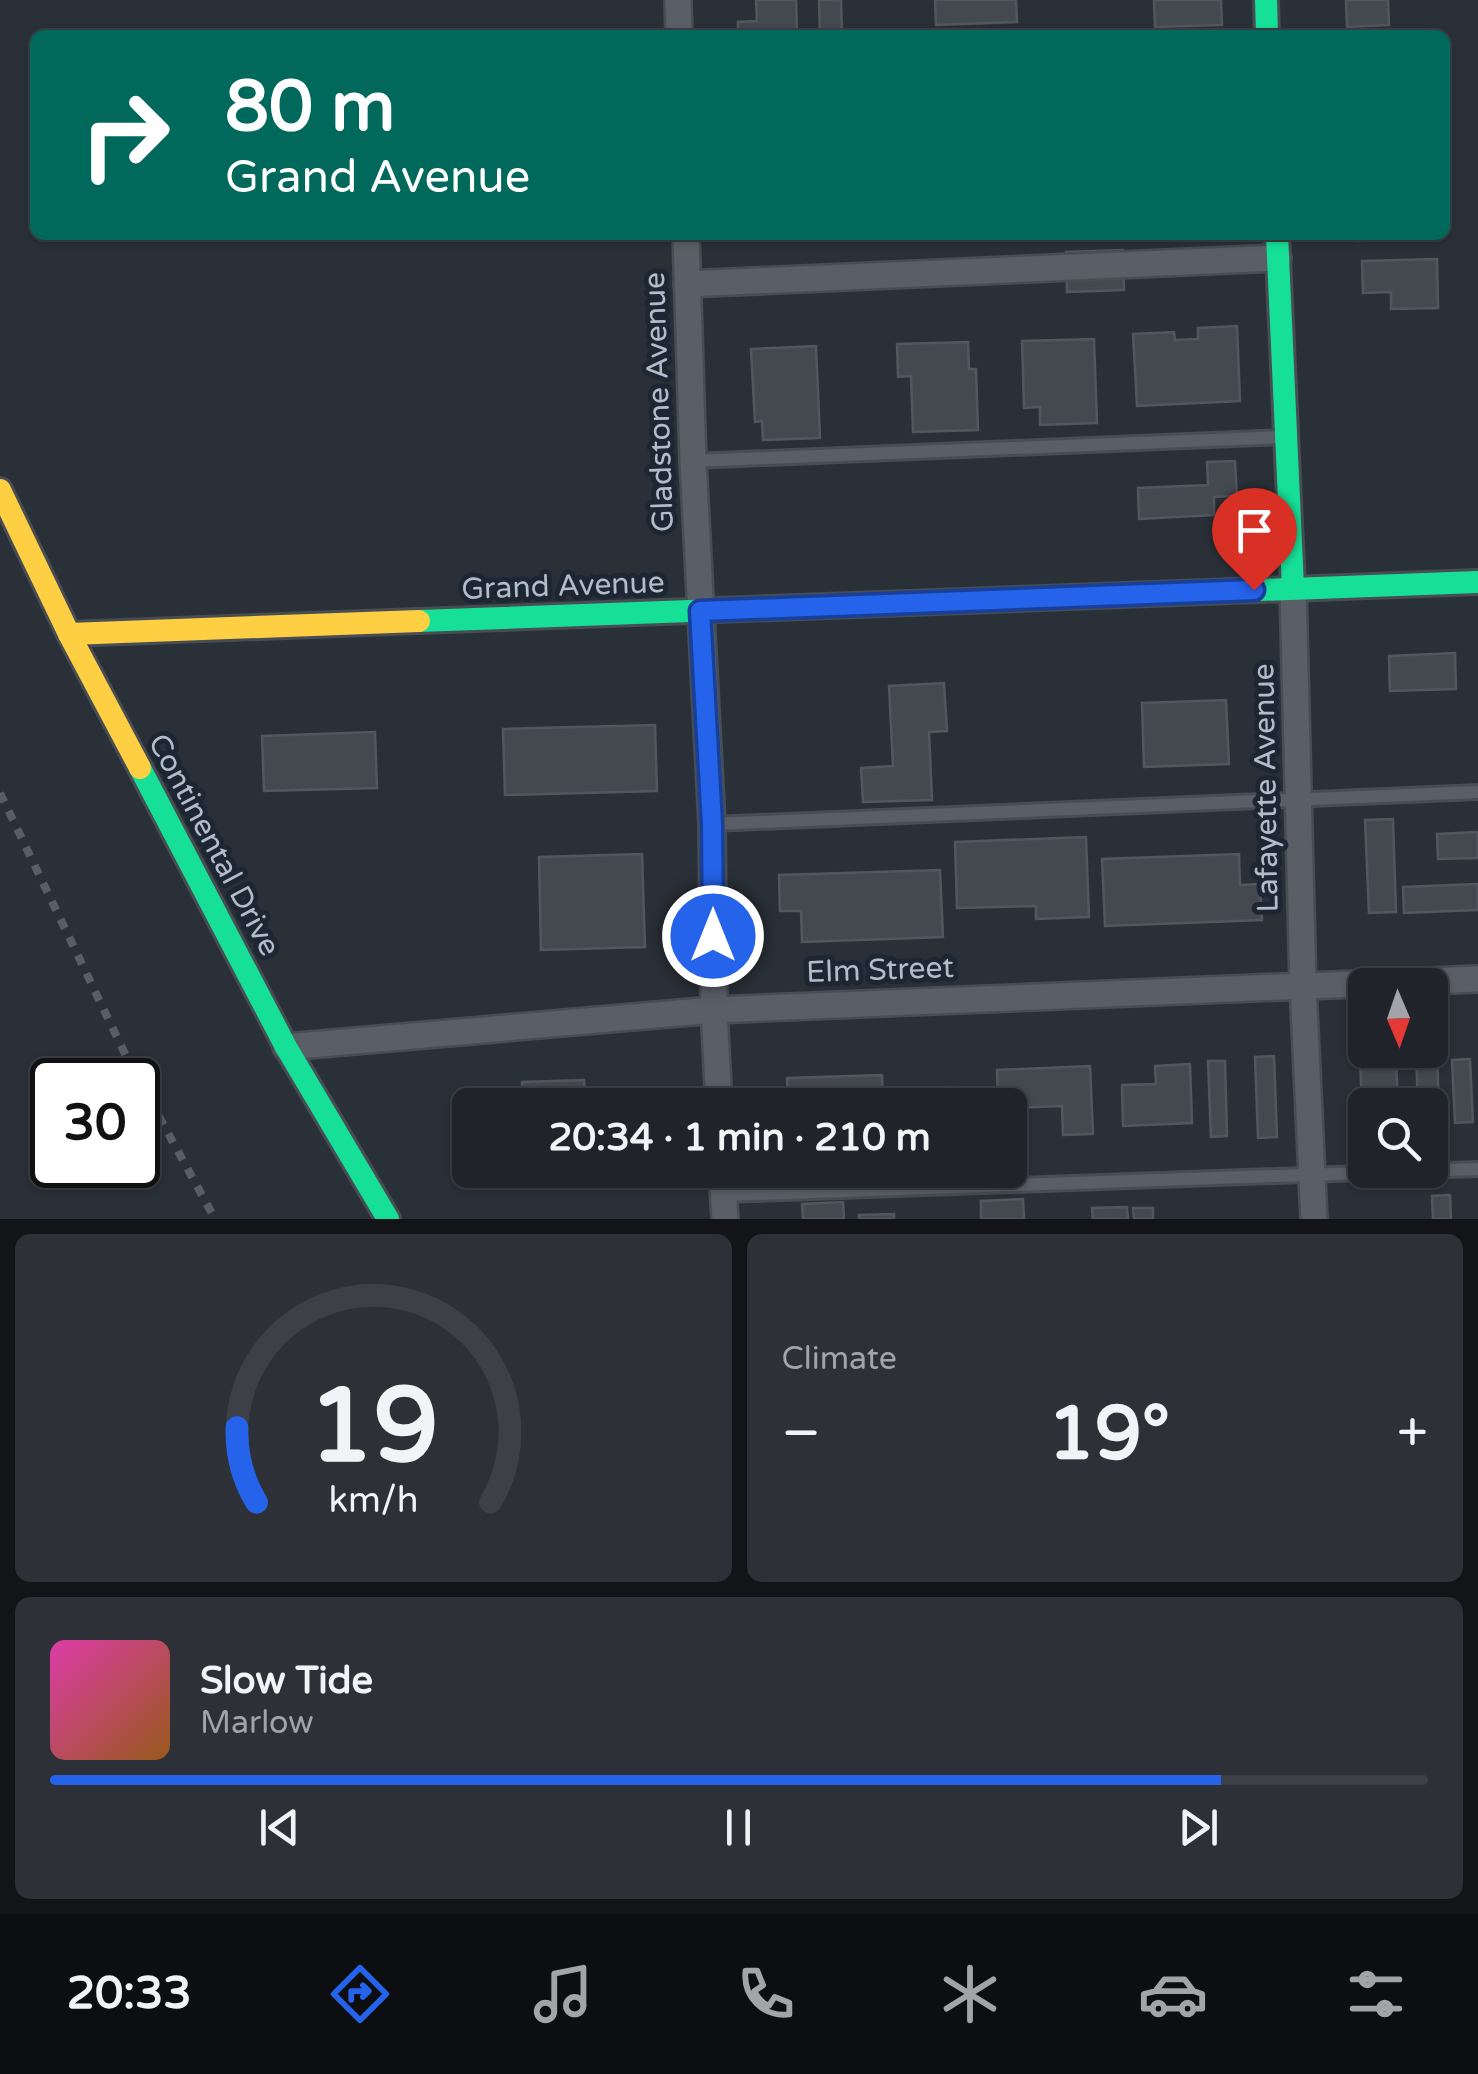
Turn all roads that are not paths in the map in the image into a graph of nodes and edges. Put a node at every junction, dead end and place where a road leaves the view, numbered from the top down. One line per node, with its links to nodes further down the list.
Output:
1 (678, 0): 3 (street)
2 (1266, 0): 4 (main road)
3 (680, 30)
4 (1267, 30)
5 (686, 240): 7 (street, Gladstone Avenue)
6 (1277, 246): 7 (street); 8 (main road, Lafayette Avenue)
7 (687, 284): 9 (street, Gladstone Avenue)
8 (1286, 436): 9 (lane); 12 (main road, Lafayette Avenue)
9 (694, 462): 13 (street, Gladstone Avenue)
10 (0, 490): 14 (main road, Continental Drive)
11 (1478, 582): 12 (main road, Grand Avenue)
12 (1293, 588): 13 (main road, Grand Avenue); 16 (street, Lafayette Avenue)
13 (700, 611): 14 (main road, Grand Avenue); 17 (street, Gladstone Avenue)
14 (70, 634): 21 (main road, Continental Drive)
15 (1478, 792): 16 (lane)
16 (1300, 799): 17 (lane); 19 (street, Lafayette Avenue)
17 (712, 824): 20 (street, Gladstone Avenue)
18 (1478, 980): 19 (street, Elm Street)
19 (1303, 986): 20 (street, Elm Street); 24 (street, Lafayette Avenue)
20 (714, 1010): 21 (street, Elm Street); 22 (street, Gladstone Avenue)
21 (286, 1047): 26 (main road, Continental Drive)
22 (718, 1088)
23 (1478, 1169): 24 (lane)
24 (1312, 1176): 25 (lane); 27 (street, Lafayette Avenue)
25 (724, 1195)
26 (388, 1219)
27 (1314, 1219)

